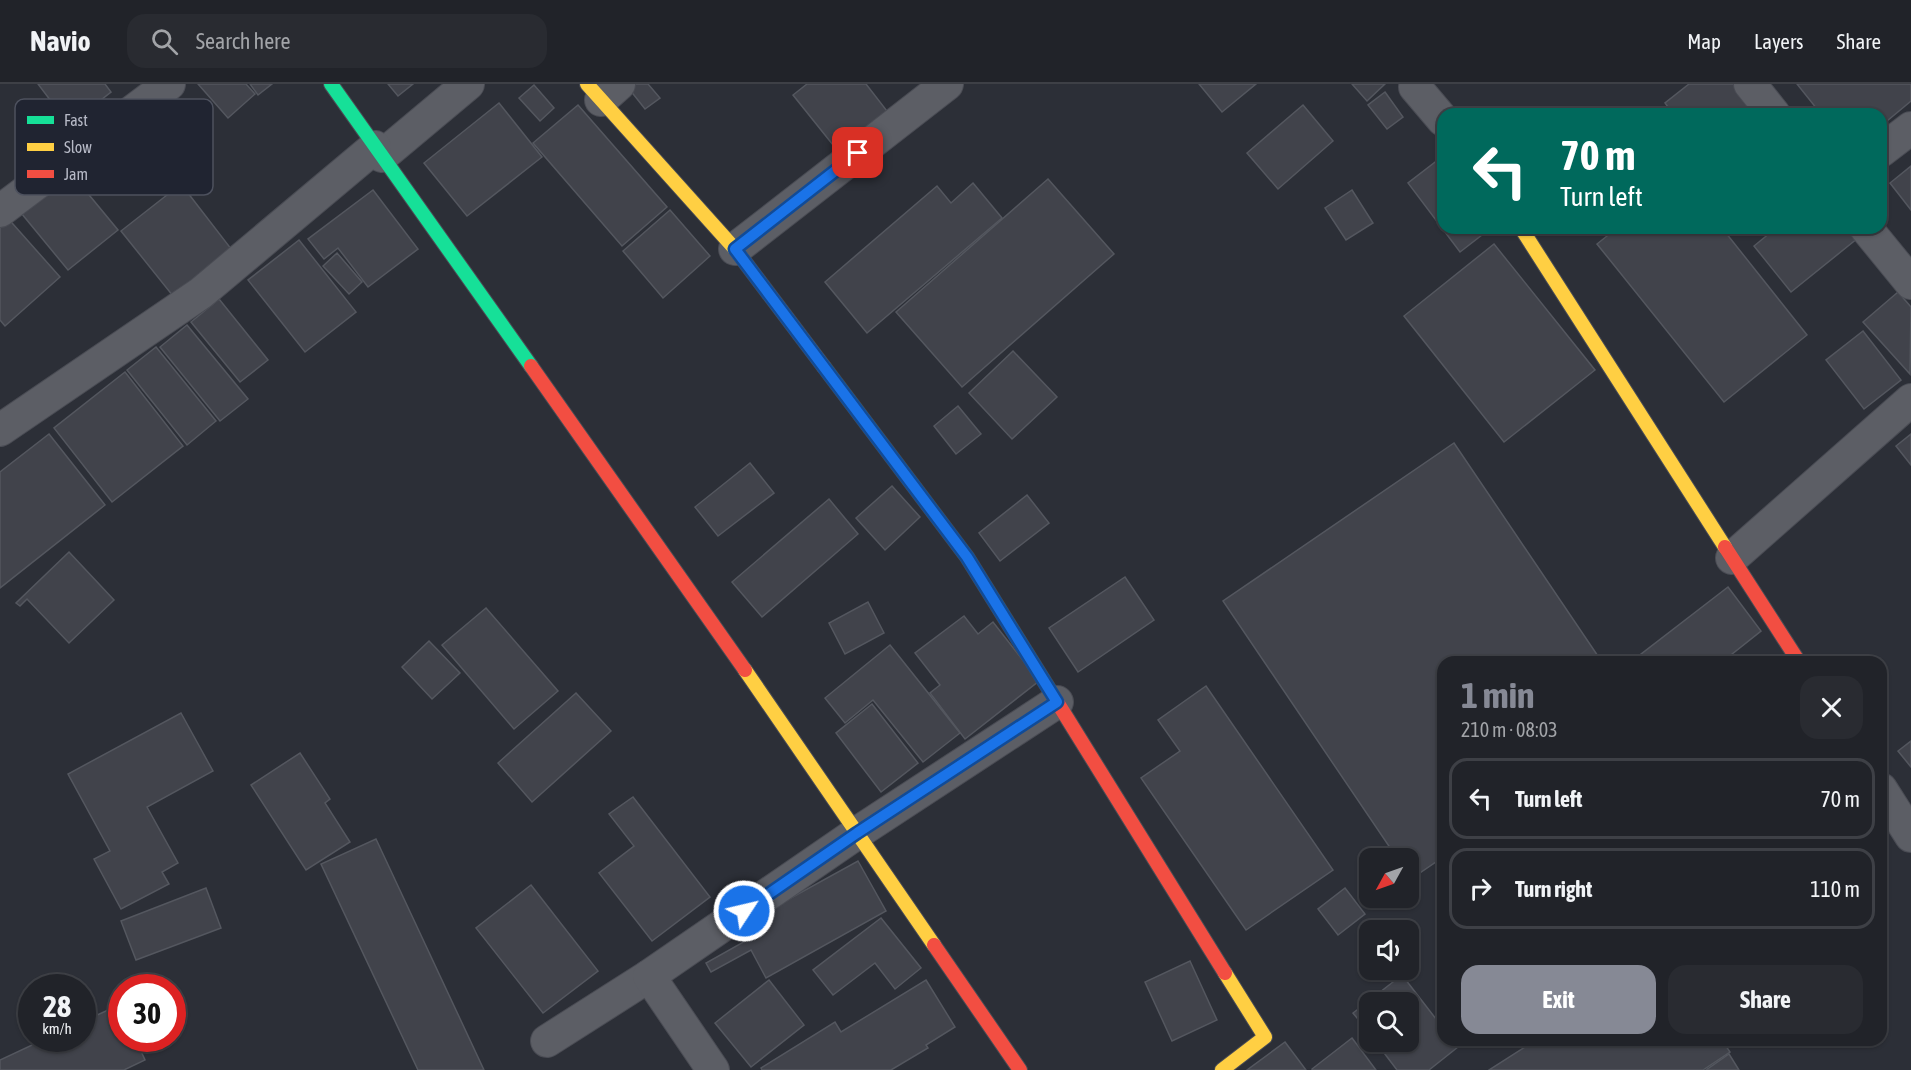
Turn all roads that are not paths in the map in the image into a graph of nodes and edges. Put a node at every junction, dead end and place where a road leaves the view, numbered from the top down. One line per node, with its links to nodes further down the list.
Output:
1 (169, 84): 8 (street)
2 (331, 84): 13 (street)
3 (468, 84): 13 (street)
4 (947, 84): 18 (street)
5 (1750, 84): 9 (street)
6 (1414, 87): 10 (street)
7 (602, 89): 18 (street)
8 (149, 99)
9 (1769, 108)
10 (1437, 113)
11 (1911, 128): 12 (street)
12 (1887, 146)
13 (379, 152): 21 (street); 26 (street)
14 (21, 195): 15 (street)
15 (0, 211)
16 (1525, 234): 22 (street)
17 (1871, 234): 19 (street)
18 (735, 249): 24 (street)
19 (1911, 283)
20 (1911, 400): 22 (street)
21 (0, 430)
22 (1732, 558): 23 (street)
23 (1795, 656)
24 (1057, 702): 26 (street); 32 (street)
25 (1887, 798): 27 (street)
26 (857, 833): 28 (street); 31 (street)
27 (1911, 836)
28 (649, 976): 29 (street); 30 (street)
29 (547, 1041)
30 (712, 1070)
31 (1020, 1070)
32 (1221, 1070)

